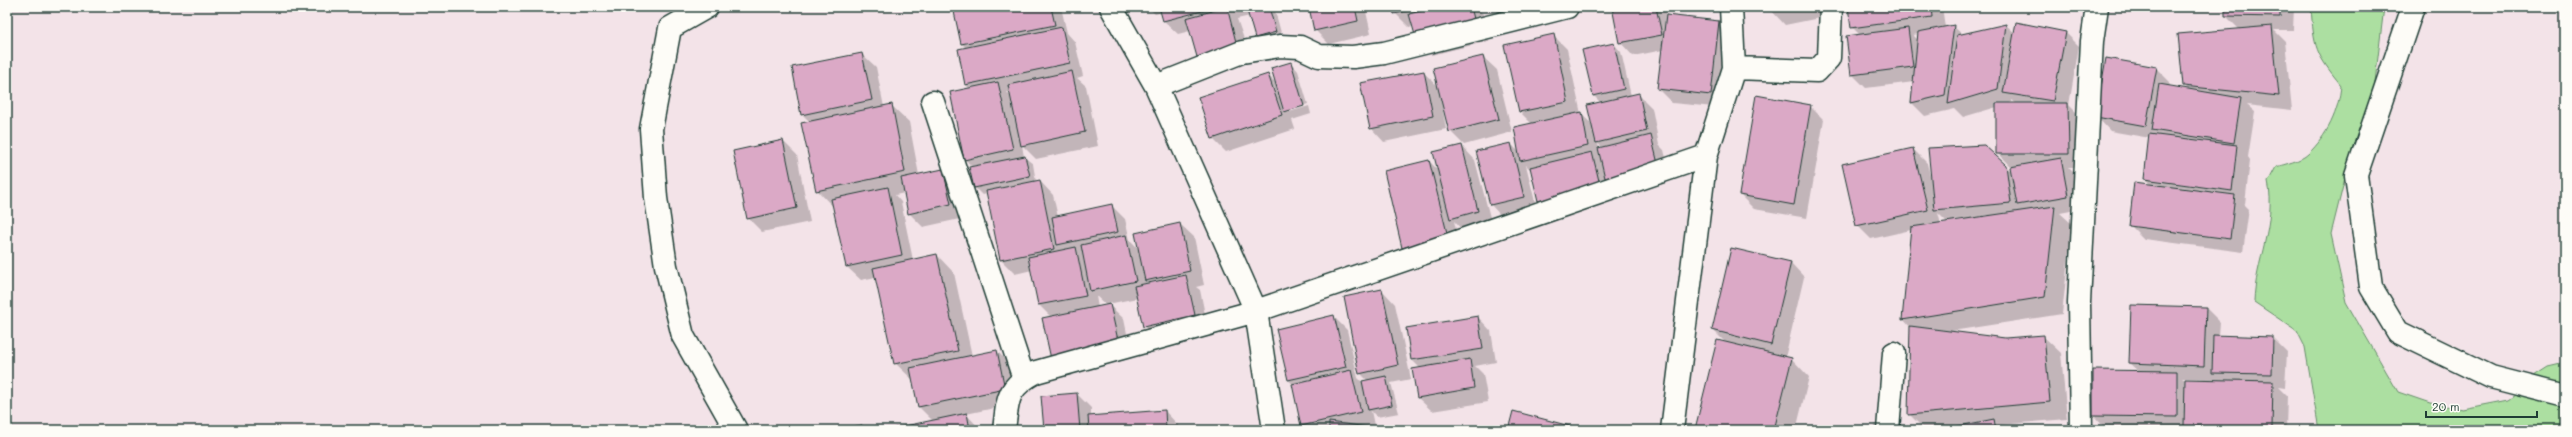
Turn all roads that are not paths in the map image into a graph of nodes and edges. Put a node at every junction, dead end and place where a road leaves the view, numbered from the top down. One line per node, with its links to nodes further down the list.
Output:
1 (707, 7): 16 (street)
2 (1111, 7): 9 (street)
3 (1567, 7): 9 (street)
4 (1731, 7): 8 (street)
5 (1831, 7): 8 (street)
6 (2096, 7): 21 (street)
7 (2413, 7): 15 (street)
8 (1734, 68): 11 (street)
9 (1156, 86): 12 (street)
10 (934, 102): 14 (street)
11 (1706, 156): 12 (street); 19 (street)
12 (1256, 311): 14 (street); 18 (street)
13 (1894, 352): 20 (street)
14 (1024, 379): 17 (street)
15 (2565, 396)
16 (736, 430)
17 (1004, 430)
18 (1274, 430)
19 (1672, 430)
20 (1888, 430)
21 (2082, 430)

